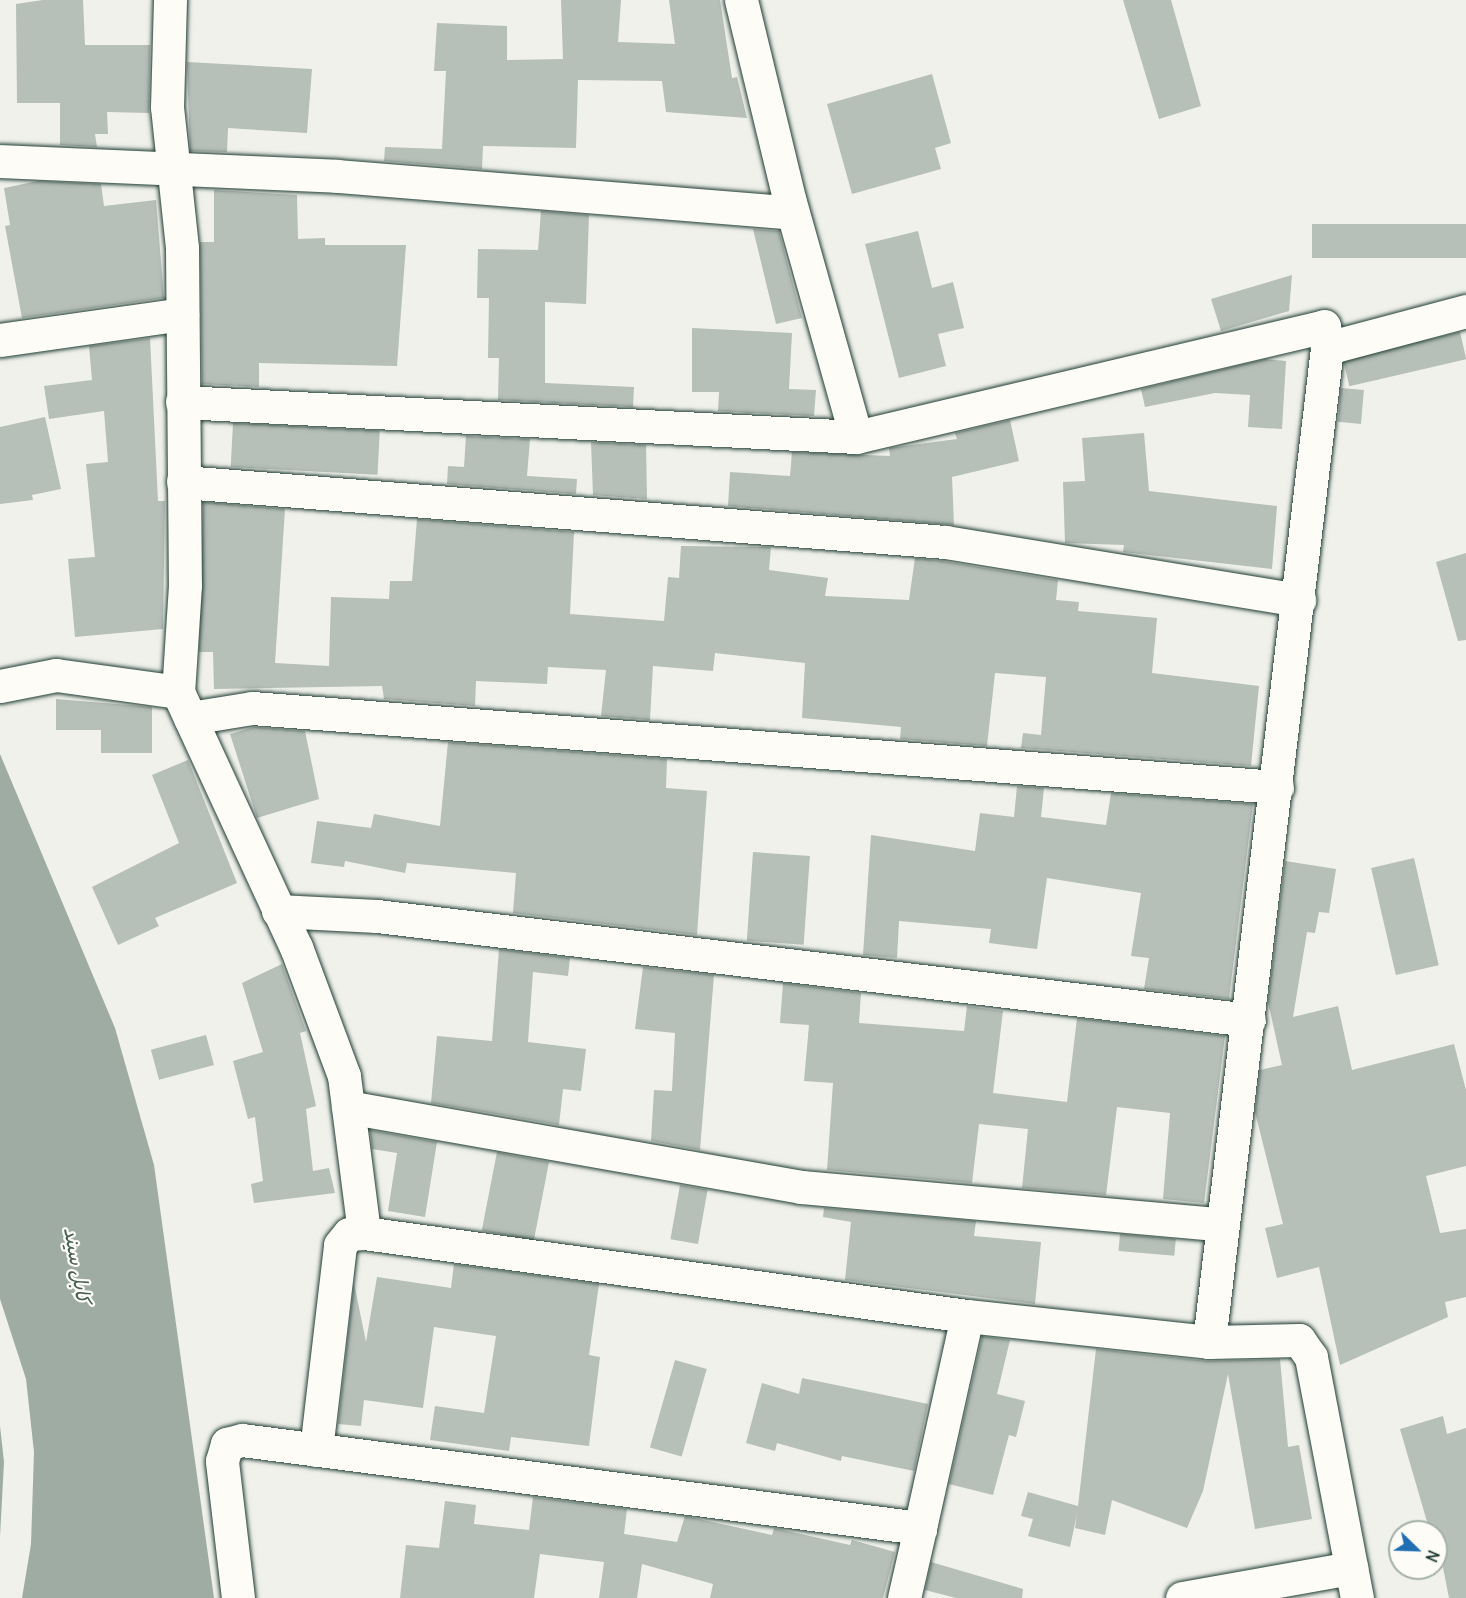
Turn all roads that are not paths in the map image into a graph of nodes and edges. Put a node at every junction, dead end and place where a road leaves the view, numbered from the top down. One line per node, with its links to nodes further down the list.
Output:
1 (170, 0): 4 (street)
2 (741, 0): 5 (street)
3 (0, 161): 4 (street)
4 (174, 168): 5 (street); 7 (street)
5 (793, 213): 11 (street)
6 (1466, 311): 9 (street)
7 (182, 314): 8 (street); 10 (street)
8 (0, 340)
9 (1327, 348): 11 (street); 13 (street)
10 (182, 402): 11 (street); 12 (street)
11 (856, 437)
12 (183, 482): 13 (street); 15 (street)
13 (1299, 600): 16 (street)
14 (0, 686): 15 (street)
15 (184, 705): 16 (street); 17 (street)
16 (1277, 787): 18 (street)
17 (278, 911): 18 (street); 19 (street)
18 (1249, 1020): 20 (street)
19 (348, 1107): 20 (street); 21 (street)
20 (1219, 1224): 23 (street)
21 (364, 1233): 22 (street); 24 (street)
22 (967, 1316): 23 (street); 25 (street)
23 (1209, 1342): 26 (street)
24 (316, 1450): 25 (street); 27 (street)
25 (920, 1528): 28 (street)
26 (1354, 1583): 29 (street)
27 (238, 1598)
28 (904, 1598)
29 (1182, 1598)

